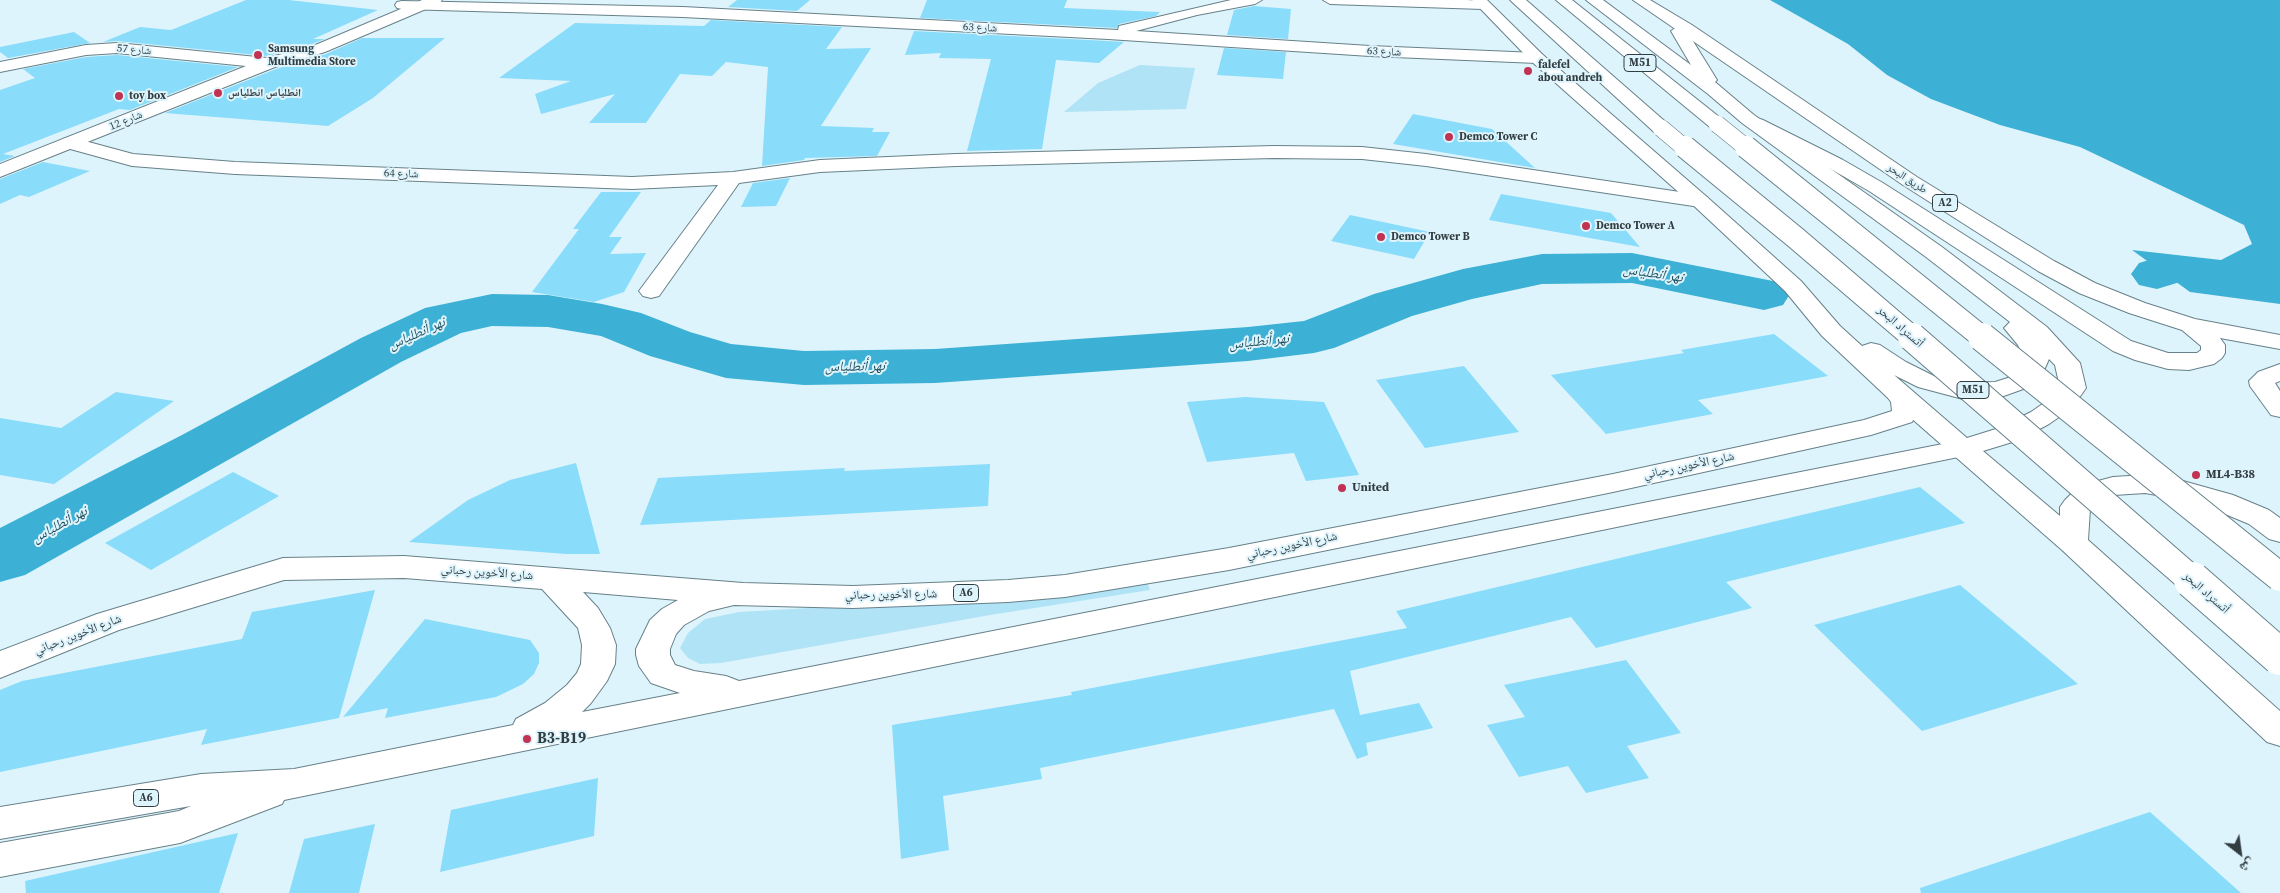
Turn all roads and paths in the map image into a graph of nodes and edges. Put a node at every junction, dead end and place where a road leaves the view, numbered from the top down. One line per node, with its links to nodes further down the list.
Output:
1 (1255, 0): 10 (main road)
2 (1330, 0): 7 (main road)
3 (1518, 0): 34 (main road, أتستراد البحر / M51, bridge)
4 (1563, 0): 31 (main road, M51, bridge)
5 (1593, 0): 14 (main road)
6 (1640, 0): 9 (main road, طريق البحر / A2)
7 (1481, 2): 11 (main road)
8 (418, 3): 10 (main road, شارع 63); 12 (main road, شارع 12)
9 (1686, 28): 14 (main road); 23 (main road, طريق البحر / A2)
10 (1108, 34): 11 (main road, شارع 63)
11 (1537, 58): 19 (main road)
12 (275, 62): 13 (main road, شارع 57); 16 (main road, شارع 12)
13 (0, 67)
14 (1714, 90): 15 (main road)
15 (1748, 119): 20 (main road); 23 (main road)
16 (70, 143): 17 (main road, شارع 12); 18 (main road, شارع 64)
17 (0, 171)
18 (733, 178): 19 (main road, شارع 64); 22 (main road)
19 (1700, 200): 21 (main road)
20 (1934, 252): 21 (main road); 28 (main road)
21 (1793, 286): 26 (main road)
22 (651, 291)
23 (2191, 325): 24 (main road, طريق البحر / A2)
24 (2280, 342)
25 (2280, 372): 27 (main road)
26 (1896, 391): 28 (main road); 33 (main road, شارع الأخوين رحباني / A6)
27 (2280, 409)
28 (1963, 448): 30 (main road); 36 (main road, A6)
29 (2280, 532): 30 (main road)
30 (2073, 543): 37 (main road)
31 (2280, 577)
32 (550, 578): 33 (main road, شارع الأخوين رحباني / A6); 35 (main road, شارع الأخوين رحباني / A6); 38 (main road)
33 (744, 594): 36 (main road)
34 (2280, 657)
35 (0, 665)
36 (748, 690): 38 (main road, A6)
37 (2280, 732)
38 (512, 739): 39 (main road, A6)
39 (294, 784): 40 (main road, A6); 41 (main road)
40 (0, 823)
41 (0, 860)

